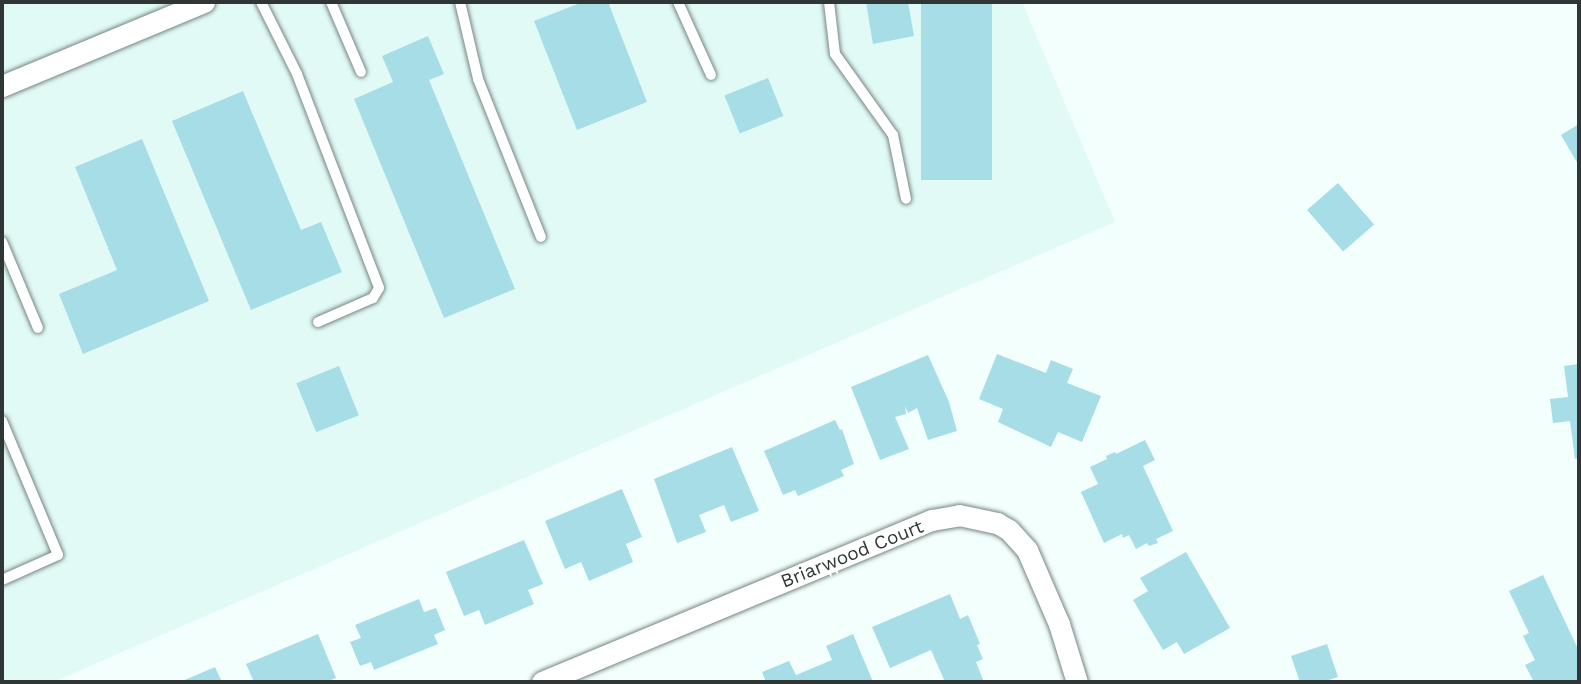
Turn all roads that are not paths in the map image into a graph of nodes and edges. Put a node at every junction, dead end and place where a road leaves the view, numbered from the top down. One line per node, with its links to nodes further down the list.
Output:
1 (204, 2): 9 (street)
2 (261, 2): 13 (lane)
3 (331, 2): 7 (lane)
4 (460, 2): 11 (lane)
5 (678, 2): 8 (lane)
6 (830, 2): 10 (lane)
7 (361, 72)
8 (711, 75)
9 (2, 86)
10 (906, 200)
11 (541, 237)
12 (2, 242): 14 (lane)
13 (318, 322)
14 (38, 328)
15 (2, 421): 16 (lane)
16 (2, 580)
17 (542, 682): 18 (street, Briarwood Court)
18 (1077, 682)

